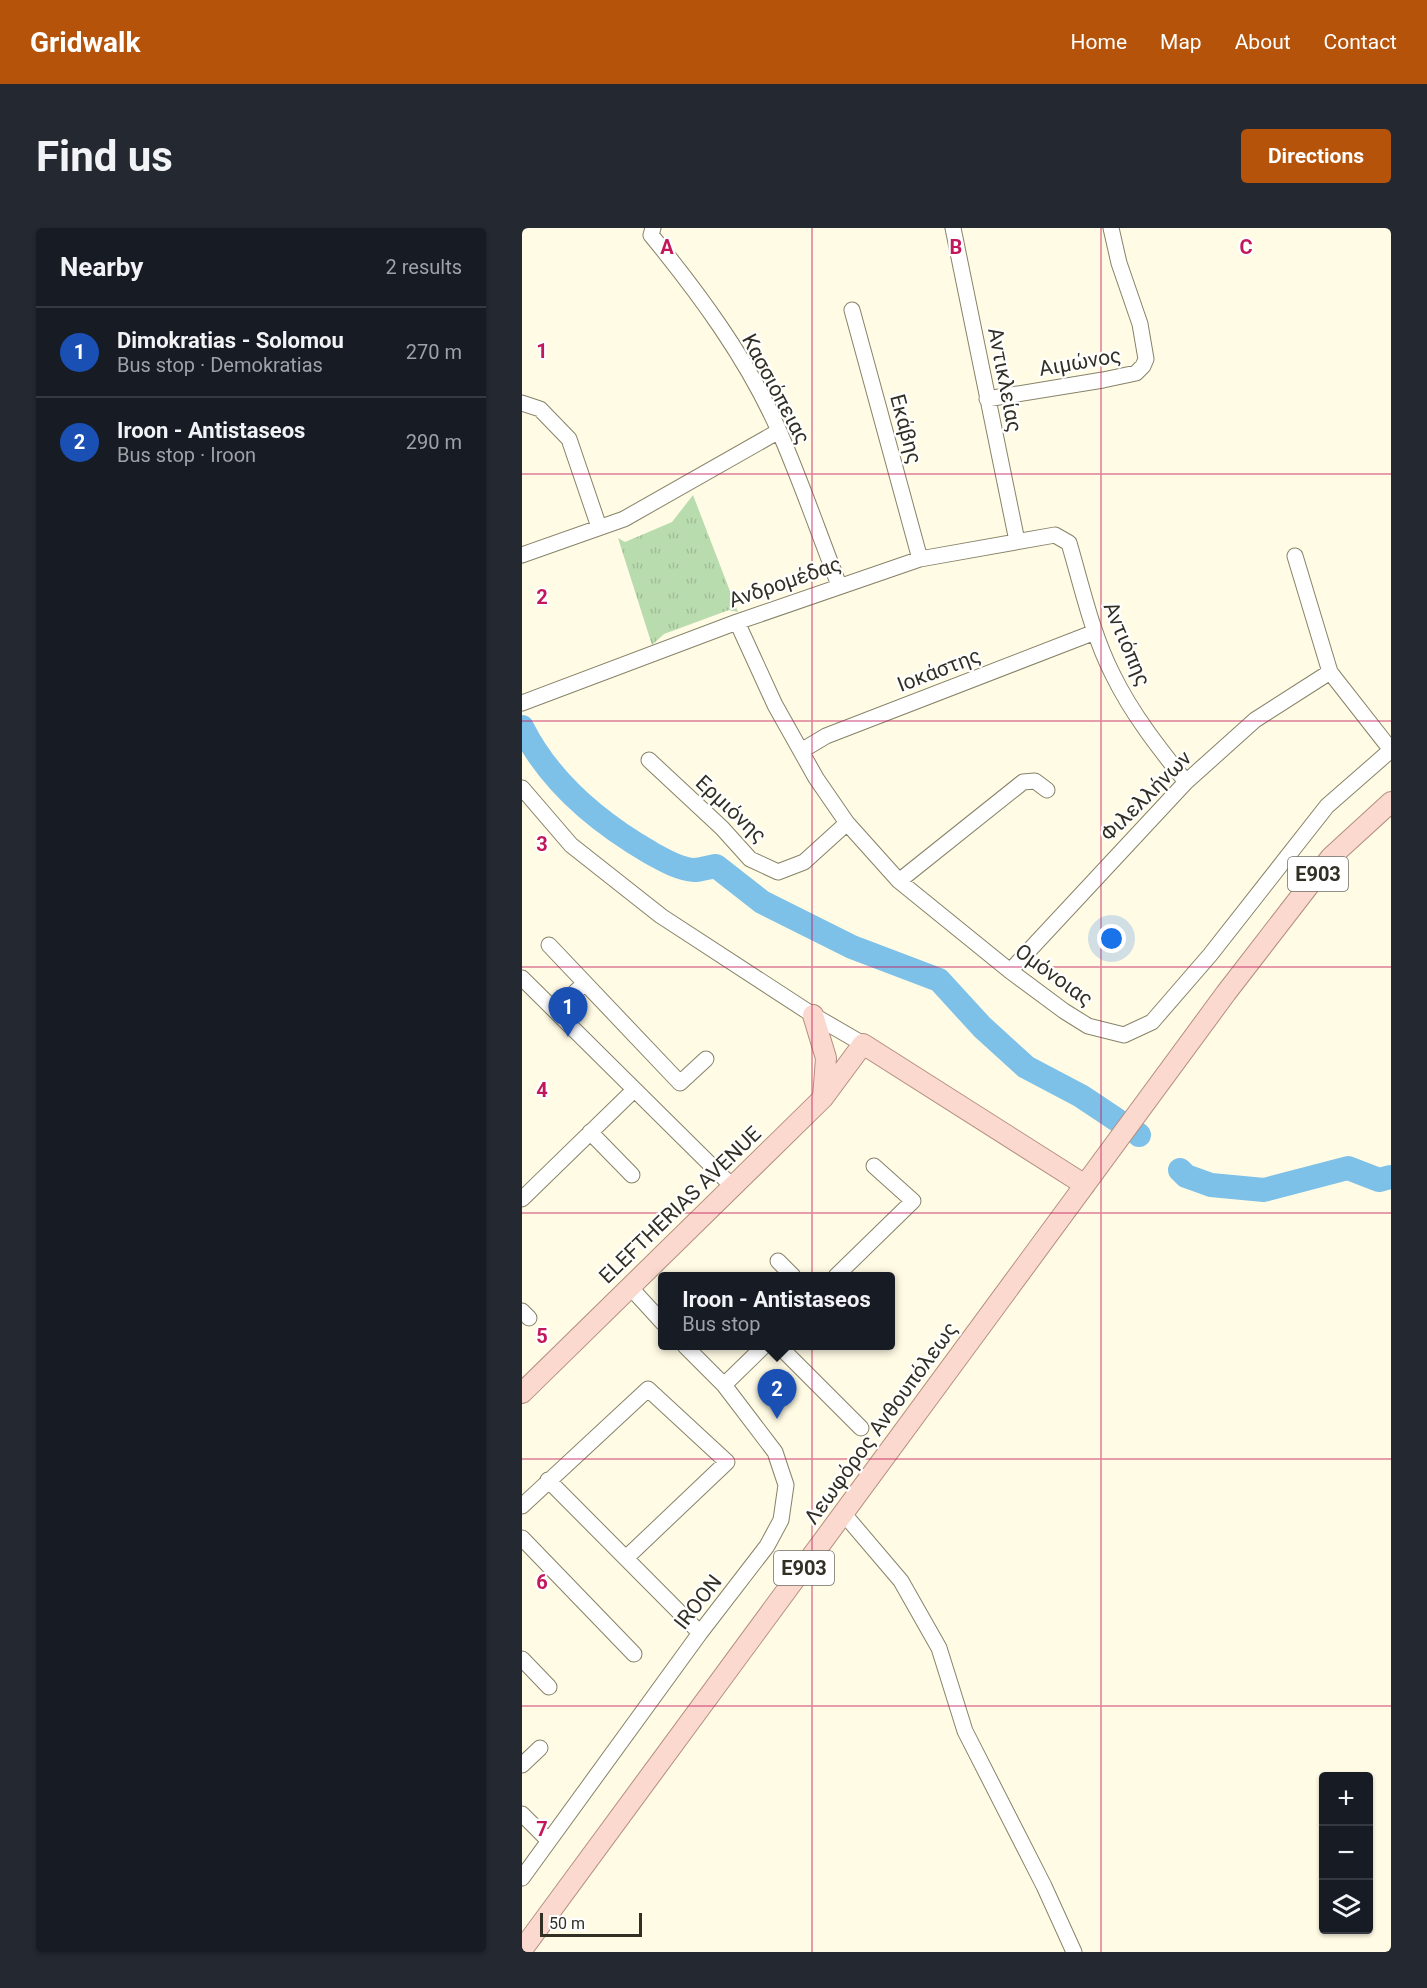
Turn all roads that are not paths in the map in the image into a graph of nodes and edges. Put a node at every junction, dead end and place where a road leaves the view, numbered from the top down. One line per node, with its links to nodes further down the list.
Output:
1 (653, 228): 7 (street, Κασσιόπειας)
2 (953, 228): 5 (street, Αντικλείας)
3 (1111, 228): 5 (street, Αιμώνος)
4 (852, 310): 13 (street, Εκάβης)
5 (987, 399): 9 (street, Αντικλείας)
6 (522, 403): 8 (street)
7 (779, 430): 8 (street); 14 (street, Κασσιόπειας)
8 (599, 527): 11 (street)
9 (1017, 541): 10 (street, Ανδρομέδας); 13 (street, Ανδρομέδας)
10 (1069, 543): 16 (street, Αντιόπης)
11 (522, 555)
12 (1295, 556): 17 (street)
13 (920, 559): 14 (street, Ανδρομέδας)
14 (838, 585): 15 (street, Ανδρομέδας)
15 (737, 622): 18 (street, Ανδρομέδας); 20 (street, Ομόνοιας)
16 (1095, 632): 20 (street, Ιοκάστης); 22 (street, Αντιόπης)
17 (1330, 672): 19 (street); 22 (street, Φιλελλήνων)
18 (522, 702)
19 (1391, 750): 29 (street, Ομόνοιας)
20 (801, 752): 26 (street, Ομόνοιας)
21 (649, 760): 26 (street, Ερμιόνης)
22 (1186, 782): 29 (street, Φιλελλήνων)
23 (522, 788): 33 (street)
24 (1047, 790): 27 (street)
25 (1391, 802): 41 (main road, E903)
26 (847, 823): 27 (street, Ομόνοιας)
27 (899, 881): 29 (street, Ομόνοιας)
28 (549, 945): 31 (street)
29 (1010, 971)
30 (522, 978): 32 (street)
31 (585, 982): 32 (street); 35 (street)
32 (556, 1010): 36 (street)
33 (813, 1015): 34 (street); 37 (main road)
34 (863, 1044): 37 (main road, ELEFTHERIAS AVENUE); 41 (main road)
35 (706, 1059)
36 (634, 1090): 38 (street); 42 (street)
37 (824, 1098): 42 (main road, ELEFTHERIAS AVENUE)
38 (591, 1132): 40 (street); 43 (street)
39 (874, 1166): 46 (street)
40 (632, 1175)
41 (1085, 1185): 57 (main road, Λεωφόρος Ανθουπόλεως / E903)
42 (733, 1187): 47 (main road, ELEFTHERIAS AVENUE)
43 (522, 1199)
44 (778, 1262): 45 (street)
45 (789, 1272)
46 (840, 1272)
47 (630, 1287): 48 (street); 53 (main road, ELEFTHERIAS AVENUE)
48 (658, 1318)
49 (689, 1350): 52 (street, IROON)
50 (760, 1350): 52 (street)
51 (783, 1350): 54 (street)
52 (724, 1385): 60 (street, IROON)
53 (522, 1393)
54 (861, 1428)
55 (548, 1480): 56 (street); 59 (street); 59 (street)
56 (522, 1506)
57 (844, 1514): 69 (main road, Λεωφόρος Ανθουπόλεως / E903); 70 (street)
58 (522, 1538): 61 (street)
59 (626, 1558): 60 (street)
60 (700, 1633): 67 (street, IROON)
61 (634, 1654)
62 (522, 1659): 63 (street)
63 (549, 1687)
64 (540, 1748): 65 (street)
65 (522, 1766)
66 (522, 1814): 67 (street)
67 (549, 1841): 68 (street, IROON)
68 (522, 1878)
69 (522, 1950)
70 (1074, 1952)

